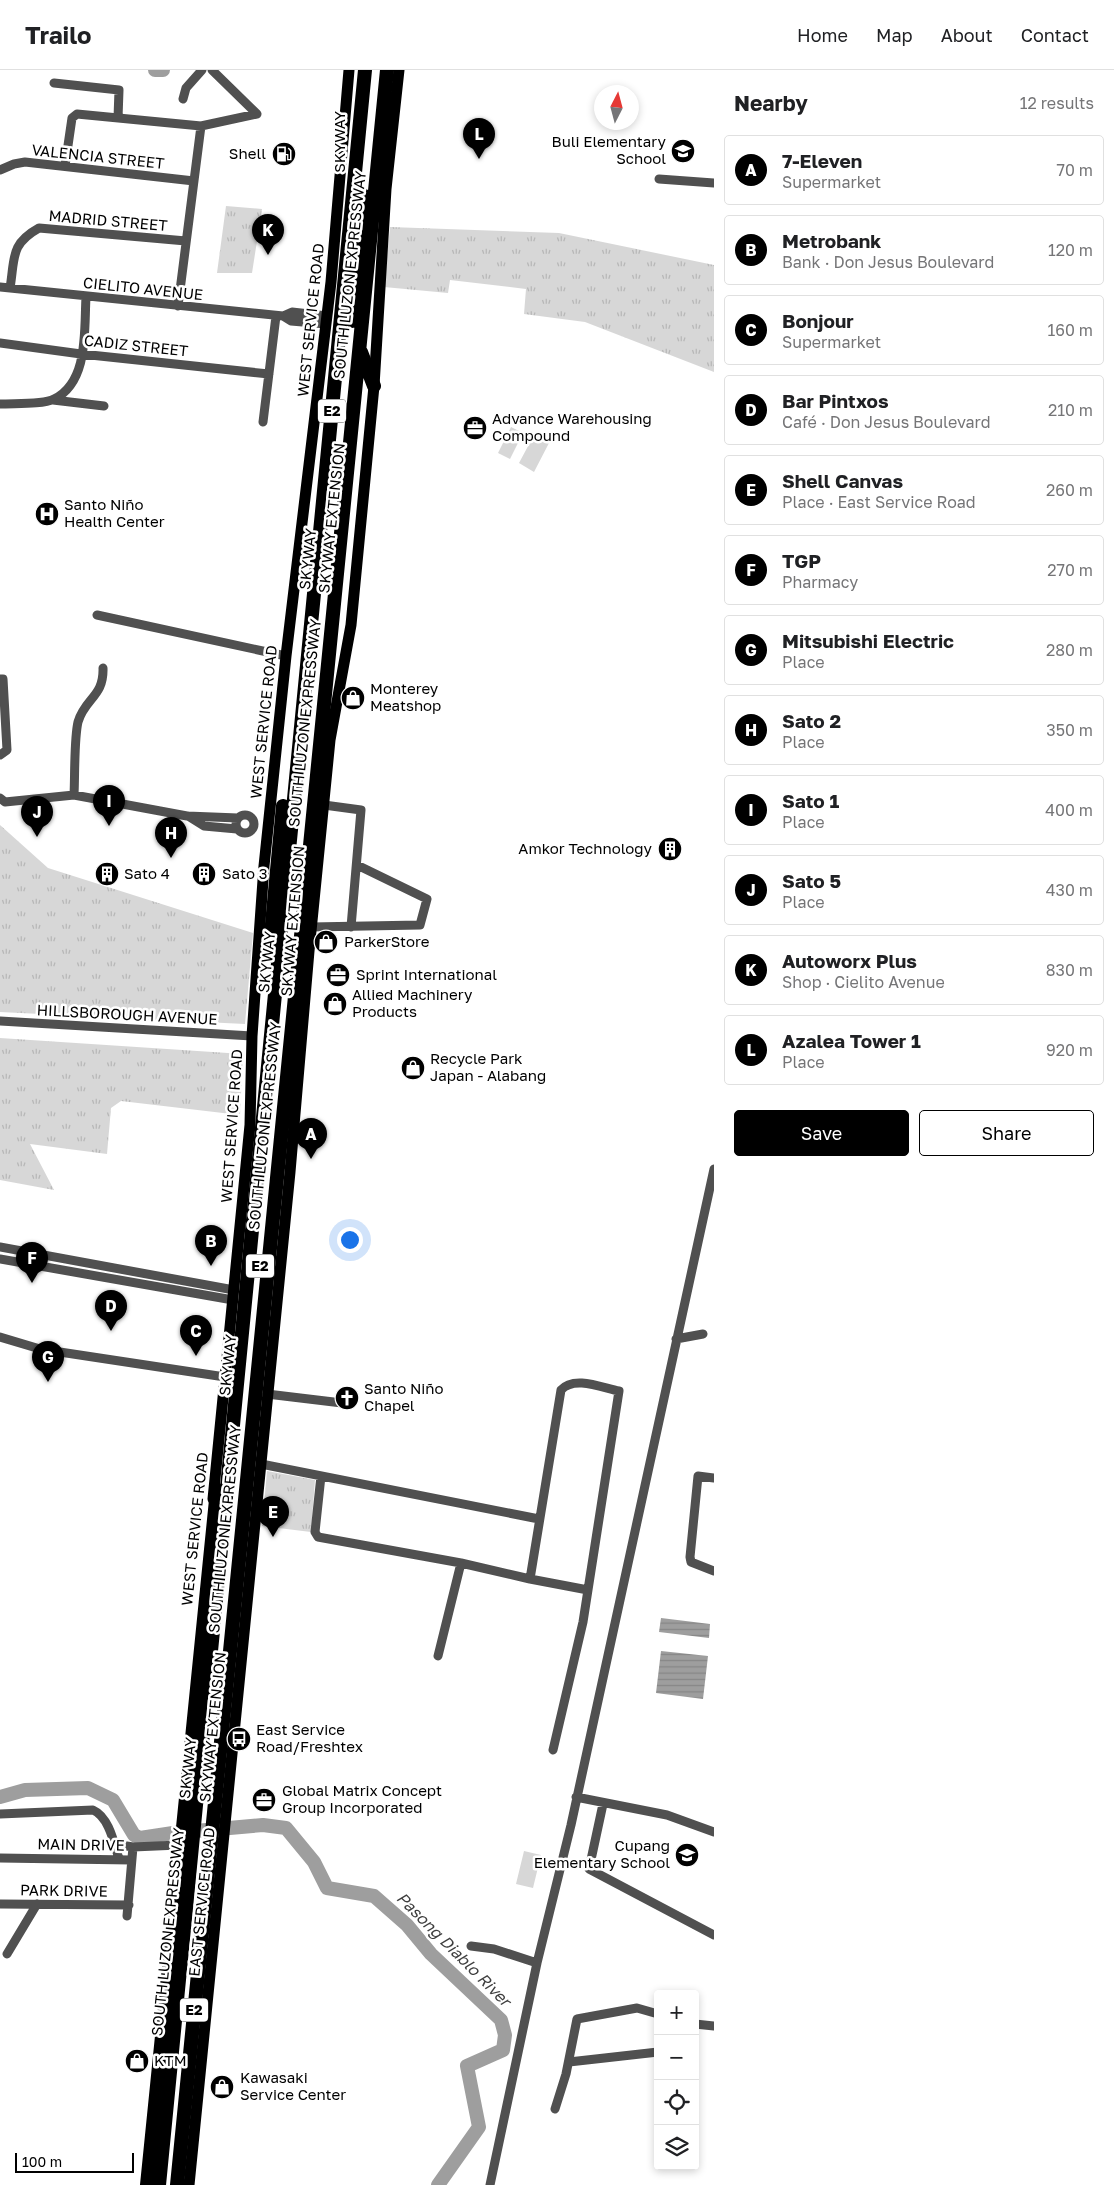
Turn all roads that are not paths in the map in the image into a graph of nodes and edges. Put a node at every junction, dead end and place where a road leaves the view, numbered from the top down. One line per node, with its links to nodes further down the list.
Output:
1 (202, 70): 9 (street)
2 (212, 70): 11 (street)
3 (349, 70): 23 (main road, WEST SERVICE ROAD)
4 (365, 71): 33 (highway, SKYWAY / E2); 81 (highway, SOUTH LUZON EXPRESSWAY / E2)
5 (391, 72): 25 (highway, SOUTH LUZON EXPRESSWAY / E2); 28 (main road, EAST SERVICE ROAD)
6 (54, 83): 10 (street)
7 (366, 93): 103 (highway, SKYWAY / E2)
8 (387, 95): 25 (highway, E2)
9 (183, 99)
10 (118, 118): 11 (street); 12 (street)
11 (201, 126): 15 (street)
12 (65, 166): 13 (street, VALENCIA STREET); 15 (street, VALENCIA STREET)
13 (0, 170)
14 (659, 179): 16 (street)
15 (194, 181): 17 (street)
16 (714, 183)
17 (186, 242): 19 (street, MADRID STREET); 21 (street)
18 (0, 287): 19 (street, CIELITO AVENUE)
19 (10, 288): 20 (street, CIELITO AVENUE)
20 (86, 297): 21 (street, CIELITO AVENUE); 26 (street)
21 (178, 306): 22 (street, CIELITO AVENUE)
22 (279, 316): 23 (street, CIELITO AVENUE); 27 (street)
23 (327, 320): 35 (main road, WEST SERVICE ROAD)
24 (0, 343): 26 (street, CADIZ STREET)
25 (363, 347): 28 (highway); 79 (highway, SOUTH LUZON EXPRESSWAY / E2); 105 (highway, SKYWAY EXTENSION / E2)
26 (81, 354): 27 (street, CADIZ STREET); 29 (street)
27 (269, 374): 32 (street)
28 (374, 386): 43 (main road, EAST SERVICE ROAD)
29 (53, 400): 30 (street); 31 (street)
30 (0, 404)
31 (104, 406)
32 (263, 422)
33 (336, 452): 101 (highway, SKYWAY EXTENSION / E2); 102 (highway, SKYWAY / E2)
34 (97, 615): 35 (street)
35 (286, 656): 47 (main road, WEST SERVICE ROAD)
36 (103, 668): 41 (street)
37 (0, 679): 38 (street)
38 (2, 696): 39 (street)
39 (3, 727): 40 (street)
40 (0, 755)
41 (74, 795): 42 (street); 44 (street)
42 (0, 798)
43 (324, 806): 49 (street); 50 (main road, EAST SERVICE ROAD)
44 (187, 816): 45 (street); 48 (street)
45 (238, 818): 46 (street); 48 (street)
46 (255, 825): 47 (street); 48 (street)
47 (268, 826): 53 (main road, WEST SERVICE ROAD)
48 (235, 829)
49 (356, 865): 51 (street); 51 (street)
50 (311, 927): 51 (street); 64 (main road, EAST SERVICE ROAD)
51 (352, 927)
52 (0, 1021): 53 (street, HILLSBOROUGH AVENUE)
53 (252, 1036): 59 (main road, WEST SERVICE ROAD)
54 (714, 1169): 62 (street)
55 (0, 1247): 57 (street)
56 (0, 1259): 58 (street)
57 (65, 1259): 58 (street); 59 (street)
58 (62, 1270): 59 (street)
59 (233, 1295): 63 (main road, WEST SERVICE ROAD)
60 (703, 1334): 62 (street)
61 (0, 1338): 63 (street)
62 (676, 1339): 76 (street)
63 (225, 1377): 81 (main road, WEST SERVICE ROAD)
64 (268, 1394): 65 (street); 66 (main road, EAST SERVICE ROAD)
65 (342, 1403)
66 (261, 1464): 67 (street); 79 (main road, EAST SERVICE ROAD)
67 (321, 1476): 69 (street); 70 (street)
68 (714, 1478): 71 (street)
69 (539, 1519): 72 (street); 73 (street)
70 (461, 1564): 72 (street); 74 (street)
71 (714, 1572)
72 (530, 1580): 73 (street)
73 (588, 1590): 75 (street)
74 (438, 1656)
75 (553, 1750)
76 (576, 1797): 77 (street); 94 (street)
77 (604, 1804): 80 (street); 91 (street)
78 (0, 1814): 82 (street)
79 (218, 1829): 104 (highway, SOUTH LUZON EXPRESSWAY / E2); 106 (main road, EAST SERVICE ROAD)
80 (714, 1832)
81 (185, 1835): 83 (street, MAIN DRIVE); 101 (main road, WEST SERVICE ROAD); 102 (highway, SOUTH LUZON EXPRESSWAY / E2)
82 (114, 1844): 83 (street); 85 (street)
83 (133, 1847): 86 (street, MAIN DRIVE)
84 (0, 1858): 85 (street, MAIN DRIVE)
85 (119, 1859): 86 (street, MAIN DRIVE)
86 (132, 1860): 89 (street)
87 (0, 1904): 88 (street, PARK DRIVE)
88 (37, 1904): 89 (street, PARK DRIVE); 93 (street)
89 (128, 1905): 90 (street)
90 (127, 1916)
91 (714, 1935)
92 (471, 1946): 94 (street)
93 (7, 1954)
94 (537, 1963): 107 (street)
95 (654, 2013): 99 (street)
96 (714, 2026): 97 (street)
97 (699, 2027)
98 (654, 2052): 99 (street)
99 (569, 2062): 100 (street)
100 (555, 2109)
101 (146, 2185)
102 (161, 2185)
103 (169, 2185)
104 (177, 2185)
105 (184, 2185)
106 (189, 2185)
107 (490, 2185)

